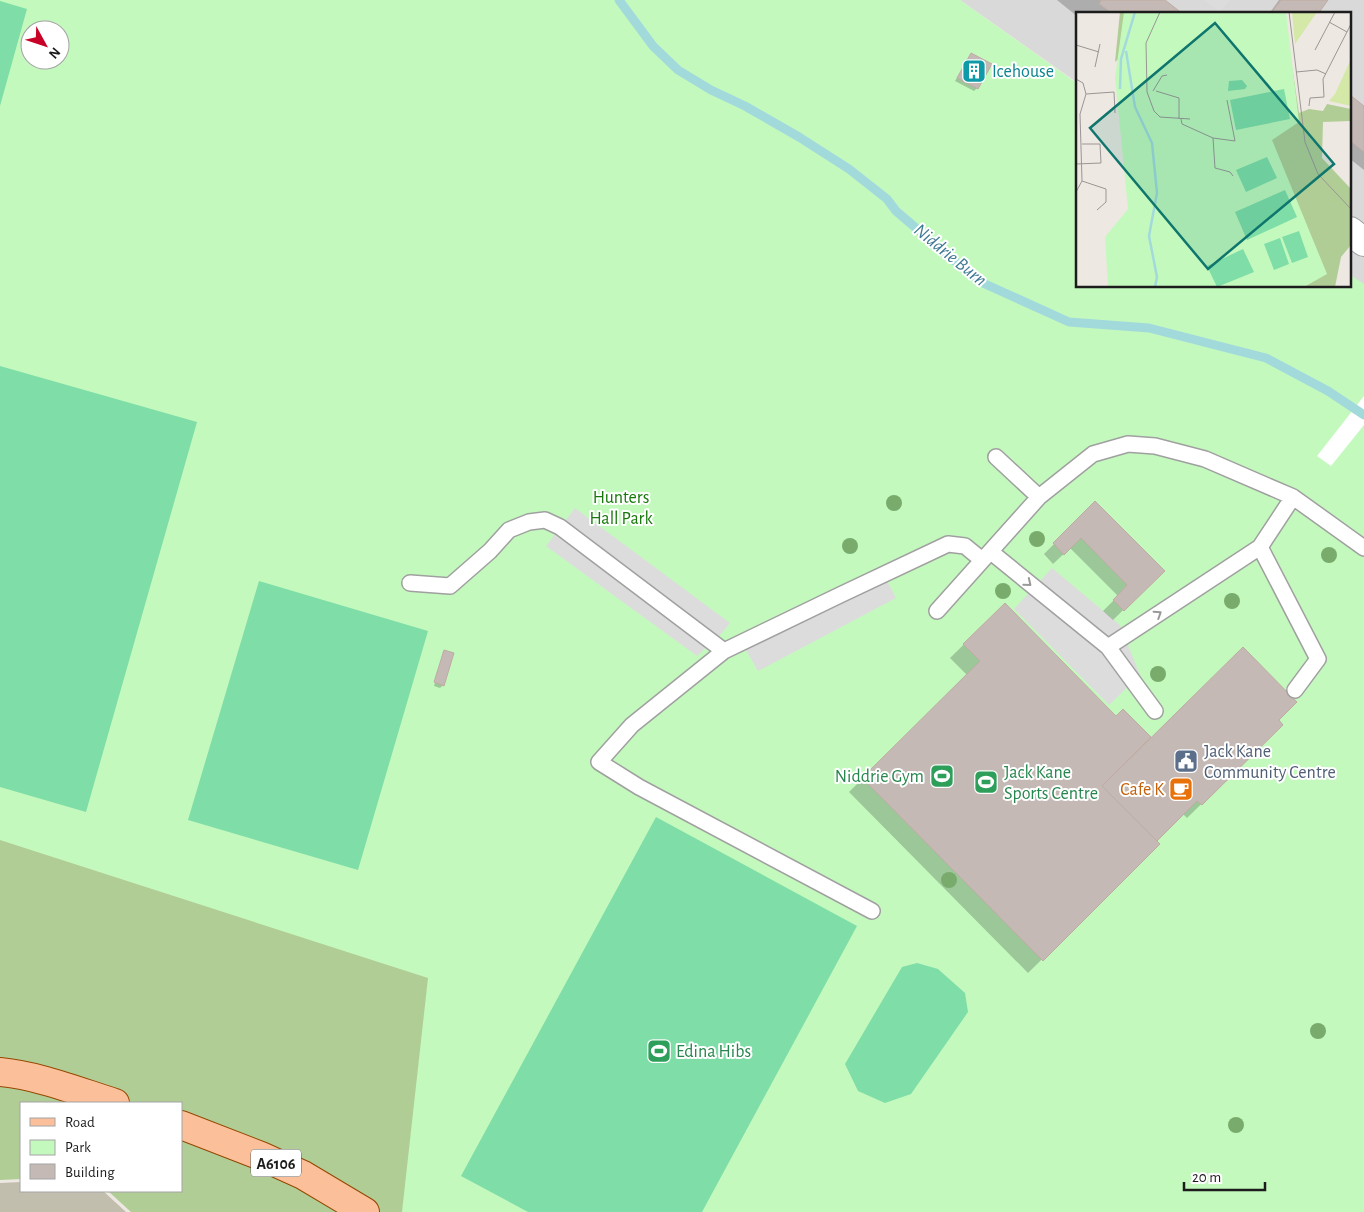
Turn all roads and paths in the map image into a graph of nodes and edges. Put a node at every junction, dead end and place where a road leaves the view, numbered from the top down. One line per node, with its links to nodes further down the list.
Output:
1 (1352, 233): 2 (street)
2 (1364, 242)
3 (996, 457): 4 (lane)
4 (1039, 497): 5 (lane); 8 (lane)
5 (1293, 497): 6 (lane); 7 (lane)
6 (1260, 547): 11 (lane, one-way to 6); 13 (lane)
7 (1364, 548)
8 (986, 556): 10 (lane); 11 (lane, one-way to 11); 12 (lane)
9 (410, 583): 12 (lane)
10 (937, 611)
11 (1108, 647): 14 (lane)
12 (724, 651): 15 (lane)
13 (1295, 690)
14 (1155, 711)
15 (872, 910)
16 (0, 1072): 17 (main road)
17 (112, 1102)
18 (182, 1125): 19 (main road, A6106)
19 (365, 1212)

